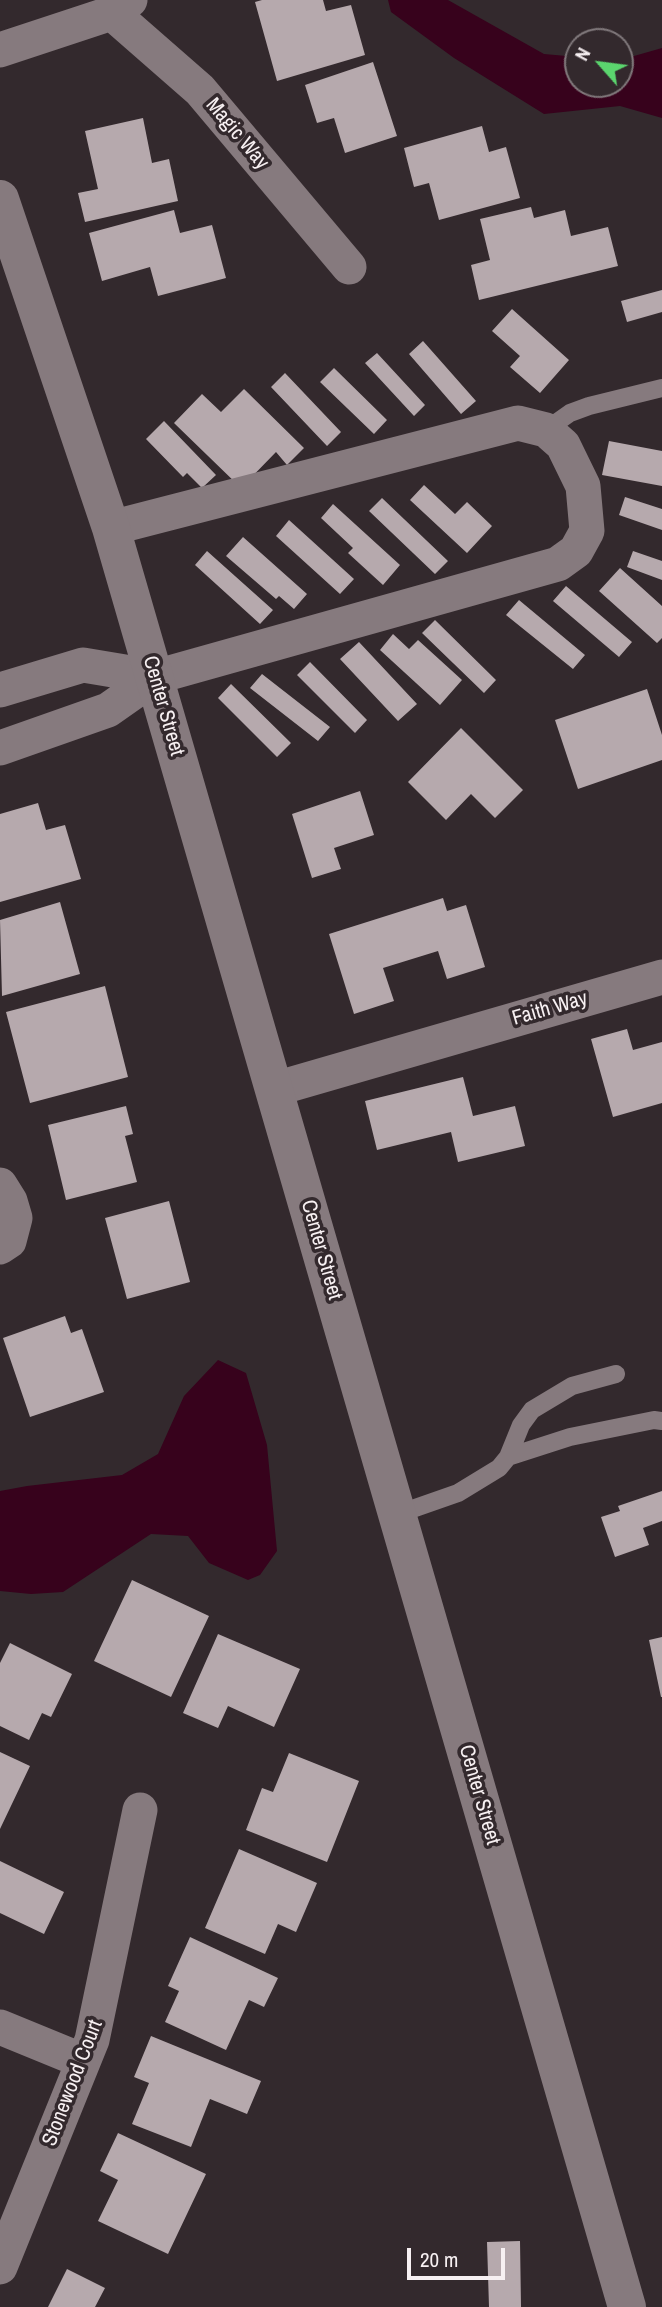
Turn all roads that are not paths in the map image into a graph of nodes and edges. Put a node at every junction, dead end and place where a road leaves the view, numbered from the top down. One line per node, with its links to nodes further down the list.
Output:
1 (121, 7): 2 (street); 4 (street, Magic Way)
2 (0, 50)
3 (0, 199): 7 (street, Center Street)
4 (349, 267)
5 (662, 388): 6 (lane)
6 (546, 430): 7 (street); 8 (street)
7 (111, 528): 8 (street, Center Street)
8 (155, 677): 9 (street); 10 (street); 12 (street, Center Street)
9 (0, 690)
10 (0, 748)
11 (662, 977): 12 (street, Faith Way)
12 (275, 1089): 18 (street, Center Street)
13 (0, 1185): 14 (street)
14 (0, 1247)
15 (616, 1374): 17 (lane)
16 (662, 1421): 17 (lane)
17 (508, 1457): 18 (lane)
18 (398, 1514): 23 (street, Center Street)
19 (140, 1810): 21 (street, Stonewood Court)
20 (0, 2027): 21 (street)
21 (83, 2061): 22 (street, Stonewood Court)
22 (0, 2267)
23 (626, 2307)

